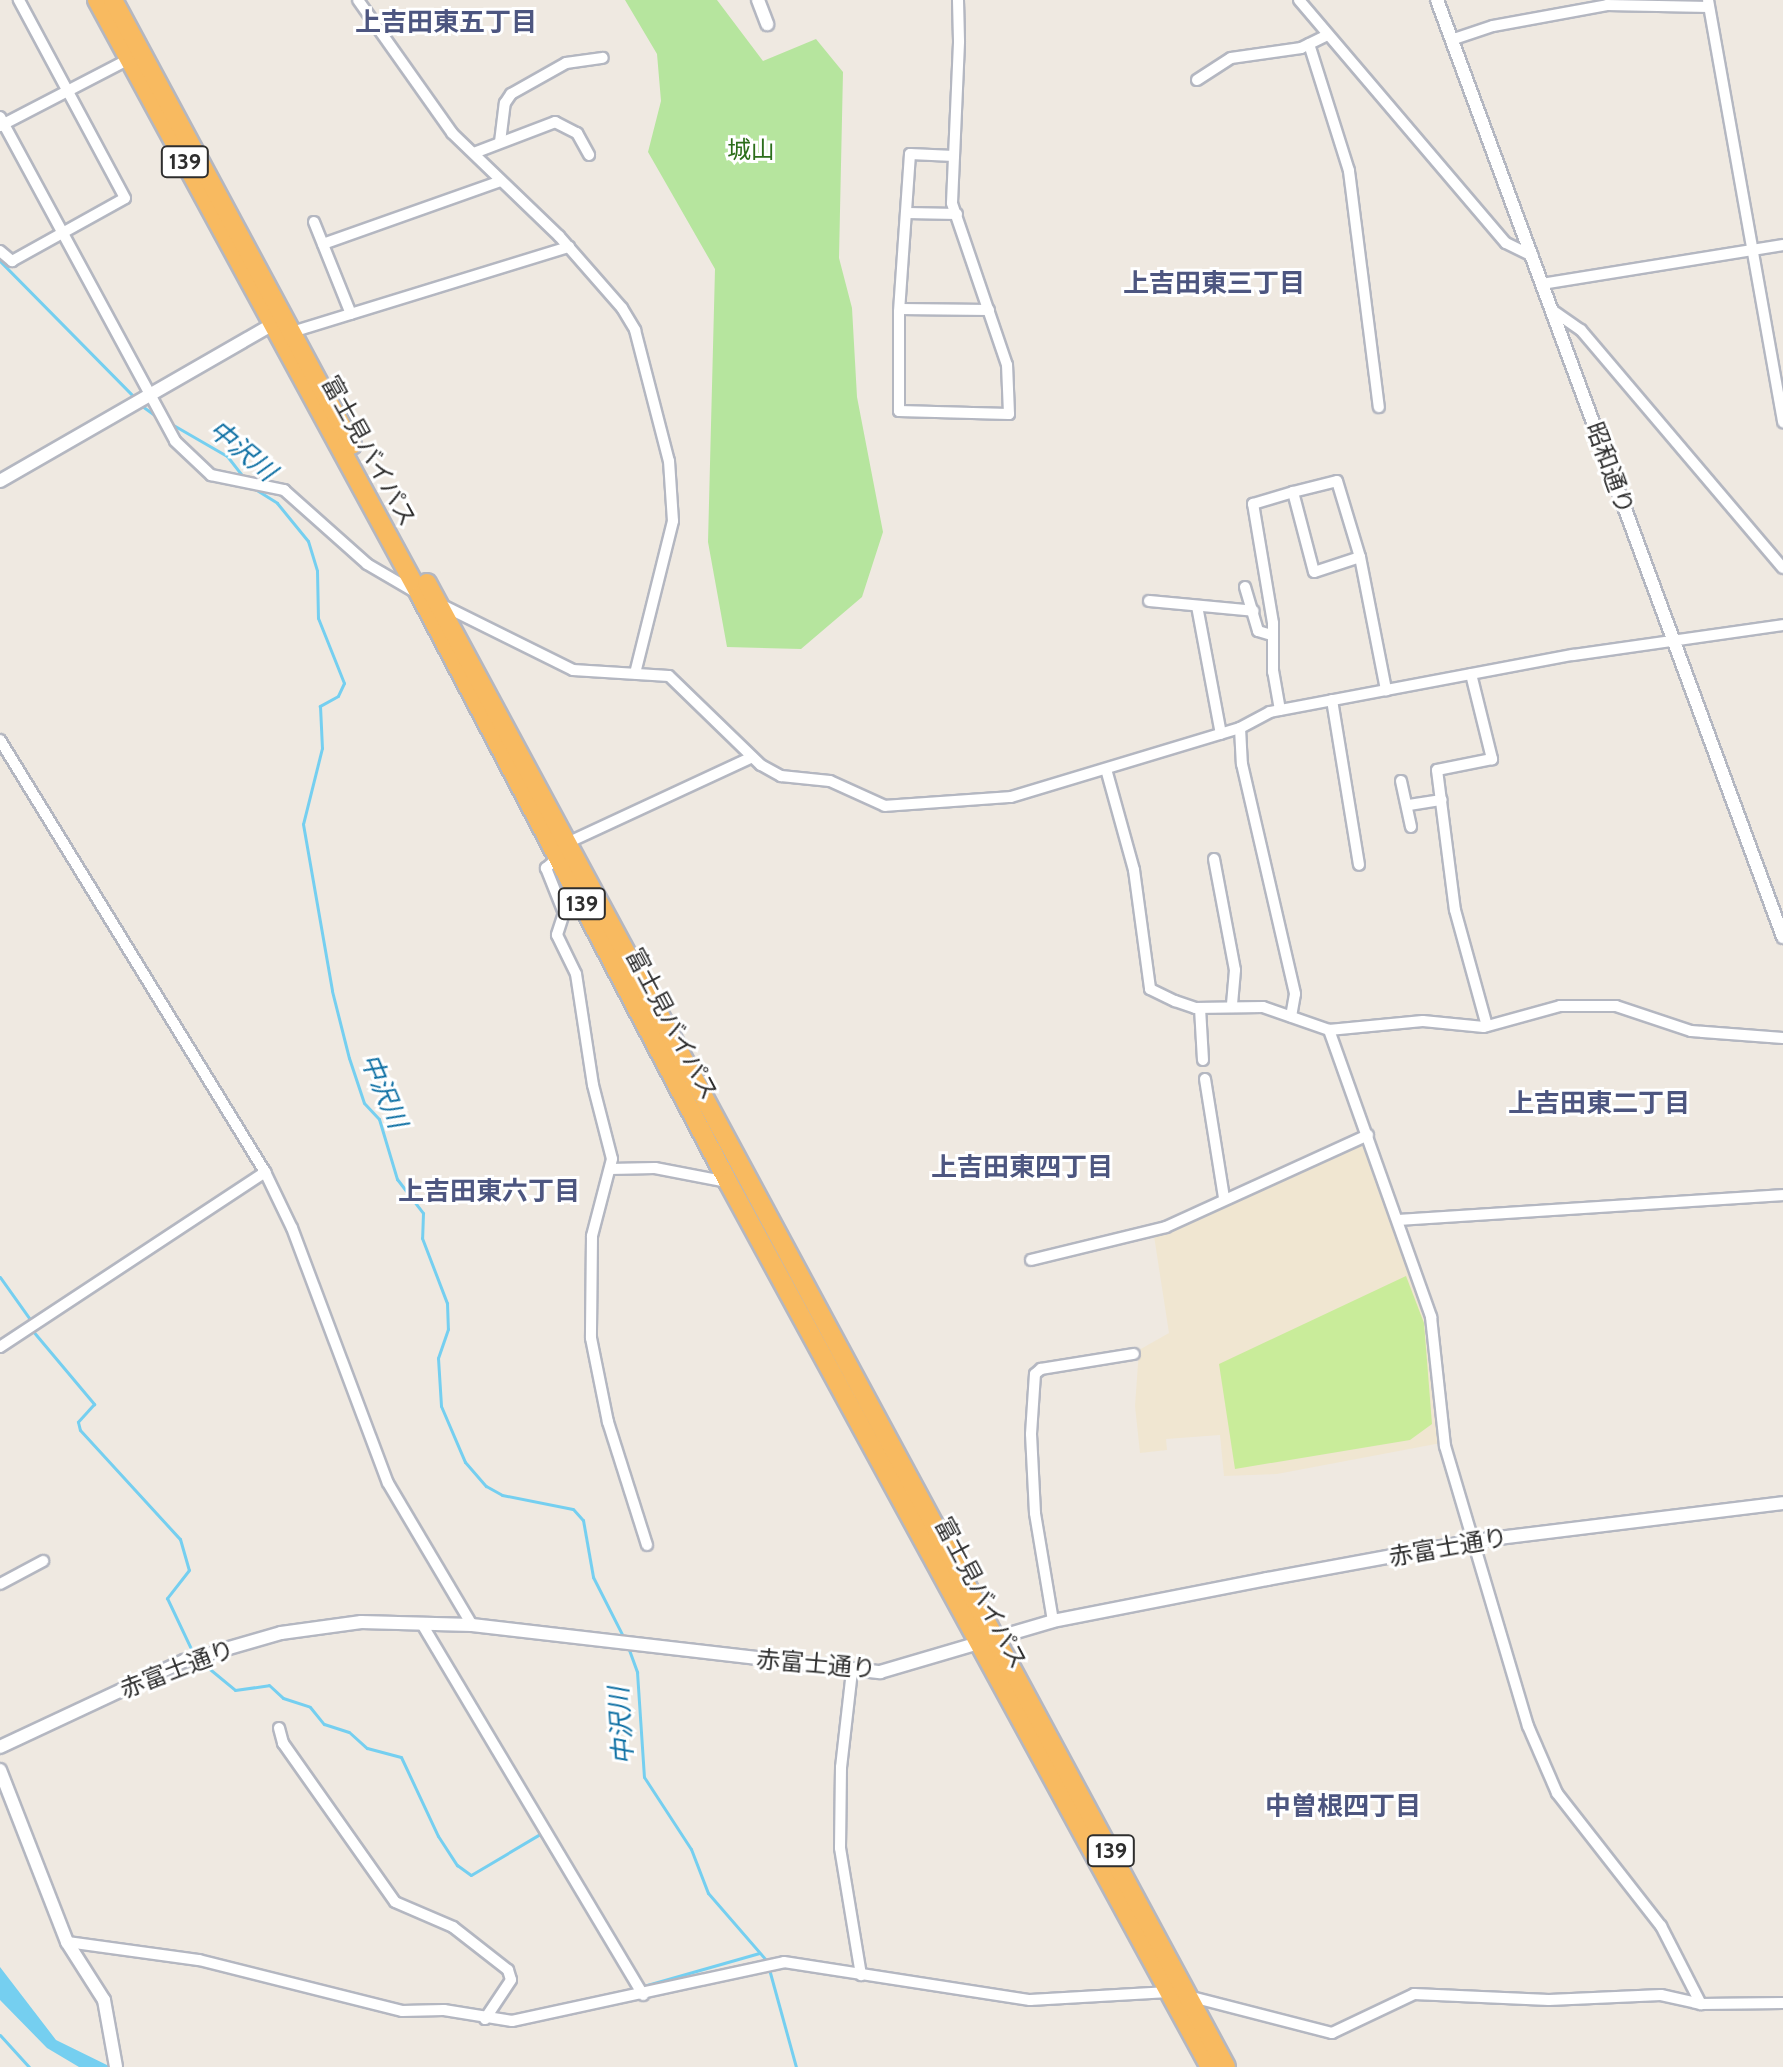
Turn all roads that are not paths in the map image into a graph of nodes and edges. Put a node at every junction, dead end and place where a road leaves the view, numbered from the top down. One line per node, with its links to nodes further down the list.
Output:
1 (19, 0): 18 (street)
2 (97, 0): 16 (highway, 富士見バイパス / 139)
3 (113, 0): 40 (highway, 富士見バイパス / 139)
4 (358, 0): 21 (street)
5 (758, 0): 11 (street)
6 (958, 0): 23 (street)
7 (1299, 0): 12 (street)
8 (1437, 0): 13 (street, 昭和通り)
9 (1594, 4): 10 (street); 13 (street)
10 (1708, 4): 32 (street)
11 (767, 24)
12 (1328, 35): 14 (street); 34 (street)
13 (1451, 40): 34 (street, 昭和通り)
14 (1309, 44): 17 (street); 42 (street)
15 (603, 58): 20 (street)
16 (129, 59): 18 (street); 40 (highway, 富士見バイパス / 139)
17 (1197, 80)
18 (68, 90): 19 (street); 28 (street)
19 (1, 122): 28 (street)
20 (500, 142): 21 (street); 22 (street)
21 (474, 153): 24 (street)
22 (589, 155)
23 (954, 156): 25 (street); 26 (street)
24 (501, 181): 29 (street); 31 (street)
25 (907, 213): 26 (street); 36 (street)
26 (957, 214): 37 (street)
27 (314, 222): 29 (street)
28 (62, 231): 33 (street); 41 (street)
29 (323, 244): 39 (street)
30 (1783, 245): 32 (street)
31 (569, 247): 39 (street); 57 (street)
32 (1751, 250): 35 (street); 43 (street)
33 (0, 251)
34 (1533, 256): 35 (street, 昭和通り)
35 (1542, 284): 38 (street, 昭和通り)
36 (900, 309): 37 (street); 37 (street)
37 (989, 310)
38 (1552, 310): 47 (street); 56 (street, 昭和通り)
39 (351, 314): 40 (street)
40 (283, 325): 41 (street); 49 (highway, 富士見バイパス / 139); 51 (highway, 富士見バイパス / 139)
41 (148, 393): 44 (street); 49 (street)
42 (1379, 407)
43 (1783, 422)
44 (0, 481)
45 (1293, 492): 46 (street); 46 (street); 55 (street)
46 (1360, 557): 59 (street)
47 (1783, 568)
48 (1245, 587): 53 (street)
49 (420, 595): 51 (street); 71 (highway, 富士見バイパス / 139)
50 (1149, 601): 52 (street)
51 (439, 604): 57 (street); 71 (highway, 富士見バイパス / 139)
52 (1197, 606): 53 (street); 63 (street)
53 (1254, 611): 55 (street)
54 (1783, 625): 56 (street)
55 (1271, 635): 61 (street)
56 (1674, 643): 58 (street); 74 (street, 昭和通り)
57 (635, 673): 65 (street)
58 (1471, 674): 59 (street); 68 (street)
59 (1386, 690): 60 (street)
60 (1332, 700): 61 (street); 73 (street)
61 (1280, 710): 62 (street)
62 (1240, 728): 63 (street); 78 (street)
63 (1221, 734): 66 (street)
64 (0, 740): 86 (street)
65 (752, 757): 66 (street); 71 (street)
66 (1106, 769): 77 (street)
67 (1401, 781): 69 (street)
68 (1442, 800): 69 (street); 79 (street)
69 (1409, 805): 70 (street)
70 (1411, 827)
71 (562, 850): 85 (street); 87 (highway, 富士見バイパス / 139); 102 (highway, 富士見バイパス / 139)
72 (1214, 859): 76 (street)
73 (1359, 865)
74 (1779, 912): 75 (street, 昭和通り)
75 (1783, 937)
76 (1232, 1007): 77 (street); 78 (street)
77 (1200, 1008): 82 (street)
78 (1291, 1017): 80 (street)
79 (1487, 1026): 80 (street); 81 (street)
80 (1329, 1030): 84 (street)
81 (1783, 1038)
82 (1203, 1060)
83 (1205, 1079): 89 (street)
84 (1368, 1135): 89 (street); 90 (street)
85 (610, 1169): 87 (street); 96 (street)
86 (265, 1172): 92 (street); 101 (street)
87 (728, 1182): 102 (highway, 富士見バイパス / 139)
88 (1783, 1195): 90 (street)
89 (1224, 1198): 91 (street)
90 (1399, 1220): 95 (street)
91 (1031, 1260)
92 (0, 1347)
93 (1134, 1354): 99 (street)
94 (1783, 1503): 95 (street, 赤富士通り)
95 (1474, 1541): 99 (street, 赤富士通り); 112 (street)
96 (647, 1545)
97 (43, 1561): 98 (street)
98 (0, 1584)
99 (1053, 1621): 102 (street, 赤富士通り)
100 (422, 1624): 101 (street, 赤富士通り); 105 (street, 赤富士通り); 110 (street)
101 (472, 1625): 103 (street, 赤富士通り)
102 (986, 1638): 103 (street, 赤富士通り); 109 (highway, 富士見バイパス / 139)
103 (852, 1671): 108 (street)
104 (279, 1728): 113 (street)
105 (0, 1747)
106 (0, 1770): 107 (street)
107 (67, 1942): 113 (street); 114 (street)
108 (861, 1975): 109 (street); 110 (street)
109 (1179, 1994): 112 (street); 115 (highway, 富士見バイパス / 139); 116 (highway, 富士見バイパス / 139)
110 (643, 1995): 113 (street)
111 (1783, 2003): 112 (street)
112 (1701, 2004)
113 (485, 2019)
114 (119, 2064)
115 (1210, 2067)
116 (1226, 2067)

